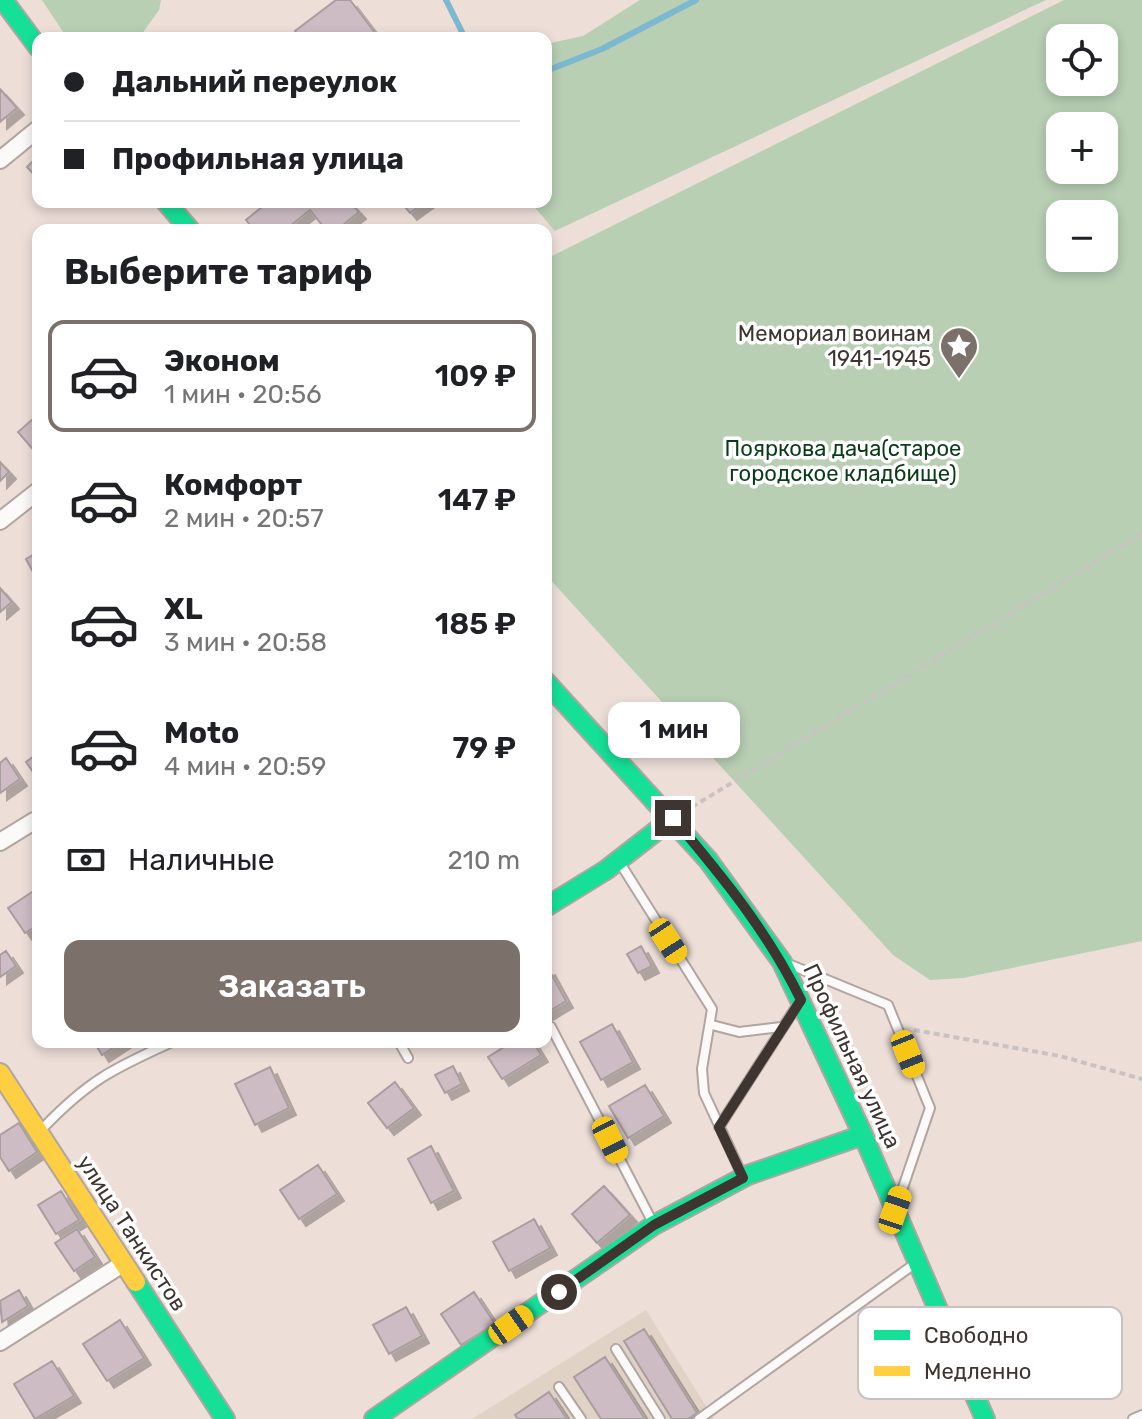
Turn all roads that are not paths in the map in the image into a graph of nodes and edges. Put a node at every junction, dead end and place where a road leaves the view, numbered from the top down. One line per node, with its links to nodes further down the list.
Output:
1 (3, 0): 2 (street)
2 (32, 39)
3 (32, 134): 4 (street)
4 (0, 160)
5 (171, 208): 6 (street)
6 (185, 224)
7 (32, 500): 8 (street)
8 (0, 521)
9 (552, 689): 10 (street, Профильная улица)
10 (673, 818): 13 (street); 15 (street, Профильная улица)
11 (32, 822): 12 (street)
12 (0, 842)
13 (618, 859): 14 (street); 17 (lane)
14 (552, 903)
15 (782, 962): 16 (street, Профильная улица); 29 (lane)
16 (801, 1000): 18 (lane); 27 (street, Профильная улица)
17 (712, 1025): 18 (lane); 25 (lane)
18 (781, 1027): 25 (lane)
19 (552, 1029): 30 (lane)
20 (159, 1048): 26 (lane)
21 (402, 1048): 22 (lane)
22 (408, 1058)
23 (0, 1073): 24 (street, улица Танкистов)
24 (7, 1100): 26 (street, улица Танкистов)
25 (719, 1127): 28 (lane)
26 (38, 1133): 31 (street, улица Танкистов)
27 (863, 1135): 28 (street); 29 (street, Профильная улица)
28 (743, 1178): 30 (street)
29 (895, 1210): 32 (street, Профильная улица)
30 (654, 1225): 40 (street)
31 (124, 1263): 34 (street); 39 (street, улица Танкистов)
32 (917, 1263): 33 (street, Профильная улица); 43 (lane)
33 (936, 1307)
34 (0, 1342)
35 (616, 1349): 42 (lane)
36 (559, 1387): 41 (lane)
37 (976, 1399): 44 (street, Профильная улица)
38 (1142, 1415): 45 (lane)
39 (225, 1419)
40 (374, 1419)
41 (581, 1419)
42 (660, 1419)
43 (699, 1419)
44 (985, 1419)
45 (1133, 1419)

